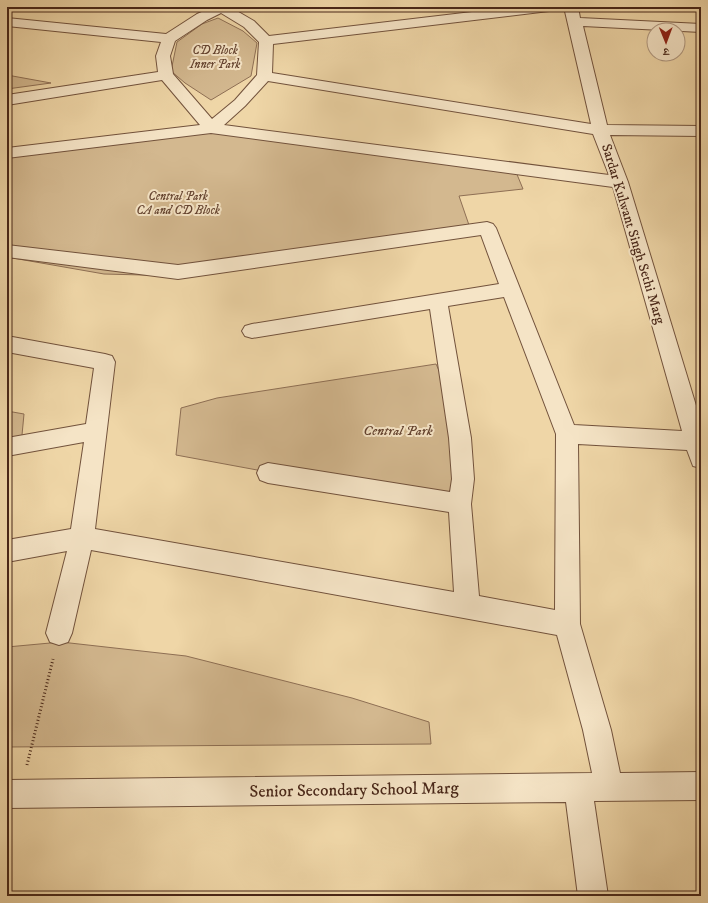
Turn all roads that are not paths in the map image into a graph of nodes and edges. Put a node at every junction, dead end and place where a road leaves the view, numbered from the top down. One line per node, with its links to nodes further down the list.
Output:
1 (218, 7): 5 (street)
2 (226, 7): 5 (street)
3 (549, 7): 10 (street)
4 (571, 7): 7 (street, Sardar Kulwant Singh Sethi Marg)
5 (222, 8): 9 (street); 10 (street)
6 (7, 22): 9 (street)
7 (575, 22): 8 (street); 15 (street, Sardar Kulwant Singh Sethi Marg)
8 (701, 28)
9 (169, 39): 11 (street)
10 (266, 41): 12 (street)
11 (166, 75): 13 (street); 14 (street)
12 (264, 76): 14 (street); 15 (street)
13 (7, 100)
14 (211, 128): 17 (street); 18 (street)
15 (600, 130): 16 (street); 18 (street, Sardar Kulwant Singh Sethi Marg)
16 (701, 132)
17 (7, 153)
18 (620, 182): 27 (street, Sardar Kulwant Singh Sethi Marg)
19 (7, 251): 20 (street)
20 (511, 289): 21 (street); 25 (street)
21 (438, 300): 22 (street); 29 (street)
22 (252, 331)
23 (7, 344): 24 (street)
24 (96, 430): 26 (street); 30 (street)
25 (567, 434): 27 (street); 33 (street)
26 (7, 447)
27 (698, 450)
28 (268, 473): 29 (street)
29 (460, 504): 32 (street)
30 (82, 538): 31 (street); 32 (street); 34 (street)
31 (7, 551)
32 (467, 607): 33 (street)
33 (567, 624): 37 (street)
34 (58, 634)
35 (701, 786): 37 (street, Senior Secondary School Marg)
36 (578, 787): 37 (street, Senior Secondary School Marg); 38 (street, Senior Secondary School Marg); 39 (street)
37 (609, 787)
38 (13, 794)
39 (593, 896)

